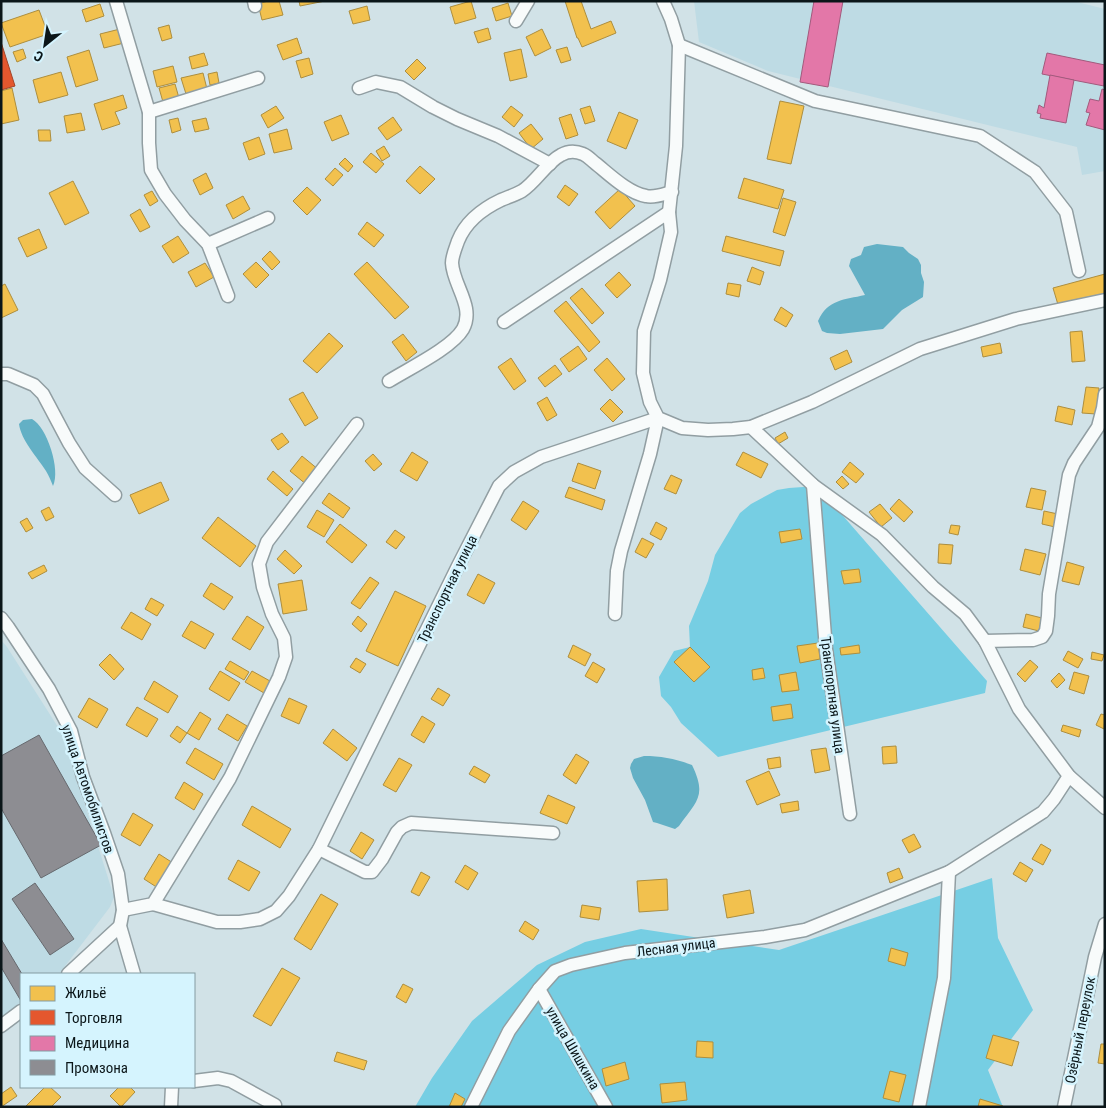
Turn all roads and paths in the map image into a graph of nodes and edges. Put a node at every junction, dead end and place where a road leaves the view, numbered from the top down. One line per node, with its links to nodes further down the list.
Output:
1 (116, 1): 8 (street)
2 (528, 1): 4 (street)
3 (663, 1): 5 (street)
4 (516, 21)
5 (679, 45): 10 (street); 14 (street)
6 (258, 78): 8 (street)
7 (359, 88): 9 (street)
8 (149, 112): 13 (street)
9 (550, 164): 10 (street); 19 (street)
10 (672, 192): 11 (street)
11 (669, 212): 17 (street); 21 (street)
12 (268, 218): 13 (street)
13 (208, 244): 15 (street)
14 (1079, 271)
15 (228, 296)
16 (1105, 300): 23 (street)
17 (504, 322)
18 (1, 374): 25 (street)
19 (389, 381)
20 (1105, 394): 28 (street)
21 (658, 418): 23 (street); 26 (street); 33 (street, Транспортная улица)
22 (357, 424): 35 (street)
23 (751, 427): 24 (street)
24 (813, 485): 28 (street); 31 (street, Транспортная улица)
25 (115, 495)
26 (615, 614)
27 (1, 618): 36 (street, улица Автомобилистов)
28 (985, 641): 29 (street)
29 (1069, 776): 30 (street); 34 (street, Лесная улица)
30 (1105, 808)
31 (850, 814)
32 (553, 833): 33 (street)
33 (319, 849): 35 (street, Транспортная улица)
34 (949, 872): 41 (street, Лесная улица); 50 (street)
35 (153, 904): 36 (street)
36 (123, 910): 38 (street, улица Автомобилистов)
37 (1105, 924): 51 (street, Озёрный переулок)
38 (120, 926): 39 (street); 40 (street, улица Автомобилистов)
39 (69, 973)
40 (134, 973)
41 (539, 989): 48 (street, Лесная улица); 49 (street, улица Шишкина)
42 (20, 1012): 43 (street)
43 (1, 1026)
44 (195, 1081): 46 (street)
45 (172, 1088): 47 (street)
46 (275, 1105)
47 (171, 1107)
48 (471, 1107)
49 (606, 1107)
50 (919, 1107)
51 (1064, 1107)

